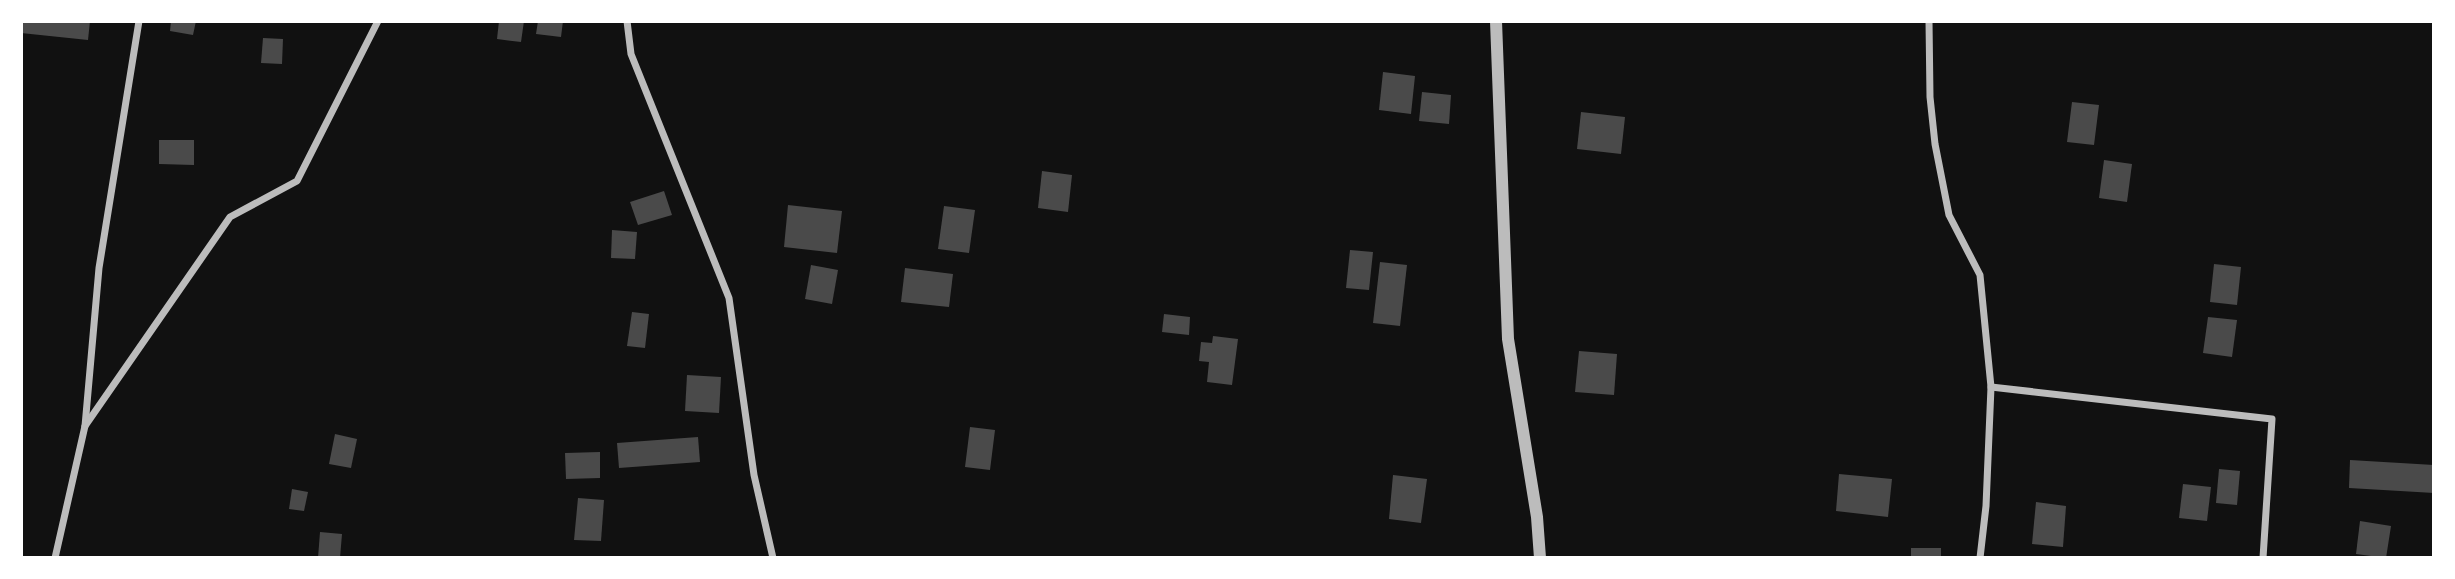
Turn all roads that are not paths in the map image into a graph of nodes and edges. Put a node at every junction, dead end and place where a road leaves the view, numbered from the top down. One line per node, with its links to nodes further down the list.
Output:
1 (139, 21): 7 (street)
2 (378, 21): 7 (street)
3 (627, 21): 9 (street)
4 (1496, 21): 10 (street)
5 (1929, 21): 6 (street)
6 (1991, 387): 11 (street); 12 (street)
7 (85, 426): 8 (street)
8 (55, 558)
9 (773, 558)
10 (1540, 558)
11 (1980, 558)
12 (2263, 558)

